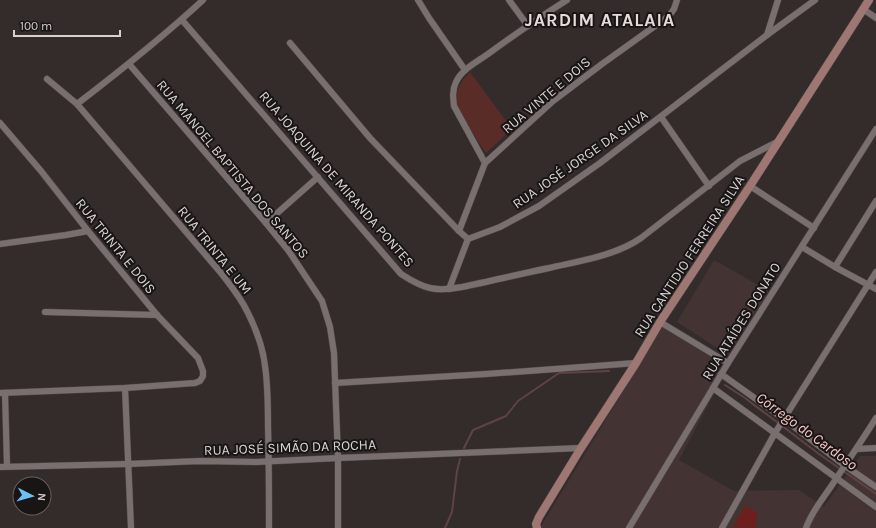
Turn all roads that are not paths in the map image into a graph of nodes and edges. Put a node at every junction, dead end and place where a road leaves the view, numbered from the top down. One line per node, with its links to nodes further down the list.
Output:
1 (203, 0): 11 (street)
2 (418, 0): 16 (street)
3 (509, 0): 12 (street)
4 (567, 0): 12 (street)
5 (677, 0): 23 (street, RUA VINTE E DOIS)
6 (778, 0): 13 (street)
7 (815, 0): 13 (street, RUA JOSÉ JORGE DA SILVA)
8 (869, 0): 9 (street, RUA CANTIDIO FERREIRA SILVA)
9 (863, 9): 10 (street); 22 (street, RUA CANTIDIO FERREIRA SILVA)
10 (876, 18)
11 (182, 20): 15 (street); 24 (street, RUA JOAQUINA DE MIRANDA PONTES)
12 (528, 26): 16 (street)
13 (767, 35): 19 (street, RUA JOSÉ JORGE DA SILVA)
14 (290, 43): 31 (street)
15 (129, 64): 18 (street); 28 (street, RUA MANOEL BAPTISTA DOS SANTOS)
16 (465, 70): 23 (street)
17 (47, 79): 18 (street, RUA TRINTA E UM)
18 (77, 104): 57 (street, RUA TRINTA E UM)
19 (661, 117): 25 (street); 32 (street, RUA JOSÉ JORGE DA SILVA)
20 (0, 123): 30 (street, RUA TRINTA E DOIS)
21 (876, 129): 29 (street, RUA ATAÍDES DONATO)
22 (779, 141): 25 (street, RUA JOAQUINA DE MIRANDA PONTES); 26 (street, RUA CANTIDIO FERREIRA SILVA)
23 (485, 163): 31 (street, RUA VINTE E DOIS)
24 (318, 177): 28 (street); 39 (street, RUA JOAQUINA DE MIRANDA PONTES)
25 (708, 186): 39 (street, RUA JOAQUINA DE MIRANDA PONTES)
26 (750, 186): 29 (street); 42 (street, RUA CANTIDIO FERREIRA SILVA)
27 (876, 201): 35 (street)
28 (266, 223): 46 (street, RUA MANOEL BAPTISTA DOS SANTOS)
29 (814, 228): 34 (street, RUA ATAÍDES DONATO)
30 (88, 231): 33 (street); 41 (street, RUA TRINTA E DOIS)
31 (459, 231): 32 (street)
32 (468, 239): 39 (street)
33 (0, 244)
34 (802, 247): 35 (street); 44 (street, RUA ATAÍDES DONATO)
35 (835, 267): 37 (street)
36 (876, 272): 37 (street)
37 (867, 284): 38 (street); 51 (street)
38 (876, 289)
39 (449, 290)
40 (45, 312): 41 (street)
41 (157, 315): 47 (street, RUA TRINTA E DOIS)
42 (660, 322): 43 (street, RUA CANTIDIO FERREIRA SILVA); 44 (street)
43 (636, 363): 46 (street); 53 (street, RUA CANTIDIO FERREIRA SILVA)
44 (728, 363): 45 (street, RUA ATAÍDES DONATO)
45 (721, 374): 48 (street, RUA ATAÍDES DONATO); 51 (street)
46 (335, 384): 56 (street, RUA MANOEL BAPTISTA DOS SANTOS)
47 (125, 388): 49 (street); 58 (street)
48 (713, 388): 52 (street); 69 (street, RUA ATAÍDES DONATO)
49 (2, 393): 61 (street)
50 (876, 418): 55 (street)
51 (784, 419): 52 (street); 59 (street)
52 (775, 433): 62 (street); 70 (street)
53 (581, 448): 56 (street, RUA JOSÉ SIMÃO DA ROCHA); 68 (street, RUA CANTIDIO FERREIRA SILVA)
54 (876, 448): 55 (street)
55 (857, 449): 59 (street)
56 (338, 458): 57 (street, RUA JOSÉ SIMÃO DA ROCHA); 67 (street, RUA MANOEL BAPTISTA DOS SANTOS)
57 (269, 461): 58 (street, RUA JOSÉ SIMÃO DA ROCHA); 66 (street, RUA TRINTA E UM)
58 (128, 464): 61 (street, RUA JOSÉ SIMÃO DA ROCHA); 65 (street)
59 (844, 465): 62 (street); 63 (street)
60 (0, 466): 61 (street, RUA JOSÉ SIMÃO DA ROCHA)
61 (7, 466)
62 (836, 478): 64 (street); 71 (street)
63 (876, 487)
64 (876, 508)
65 (131, 528)
66 (269, 528)
67 (338, 528)
68 (537, 528)
69 (629, 528)
70 (722, 528)
71 (806, 528)

